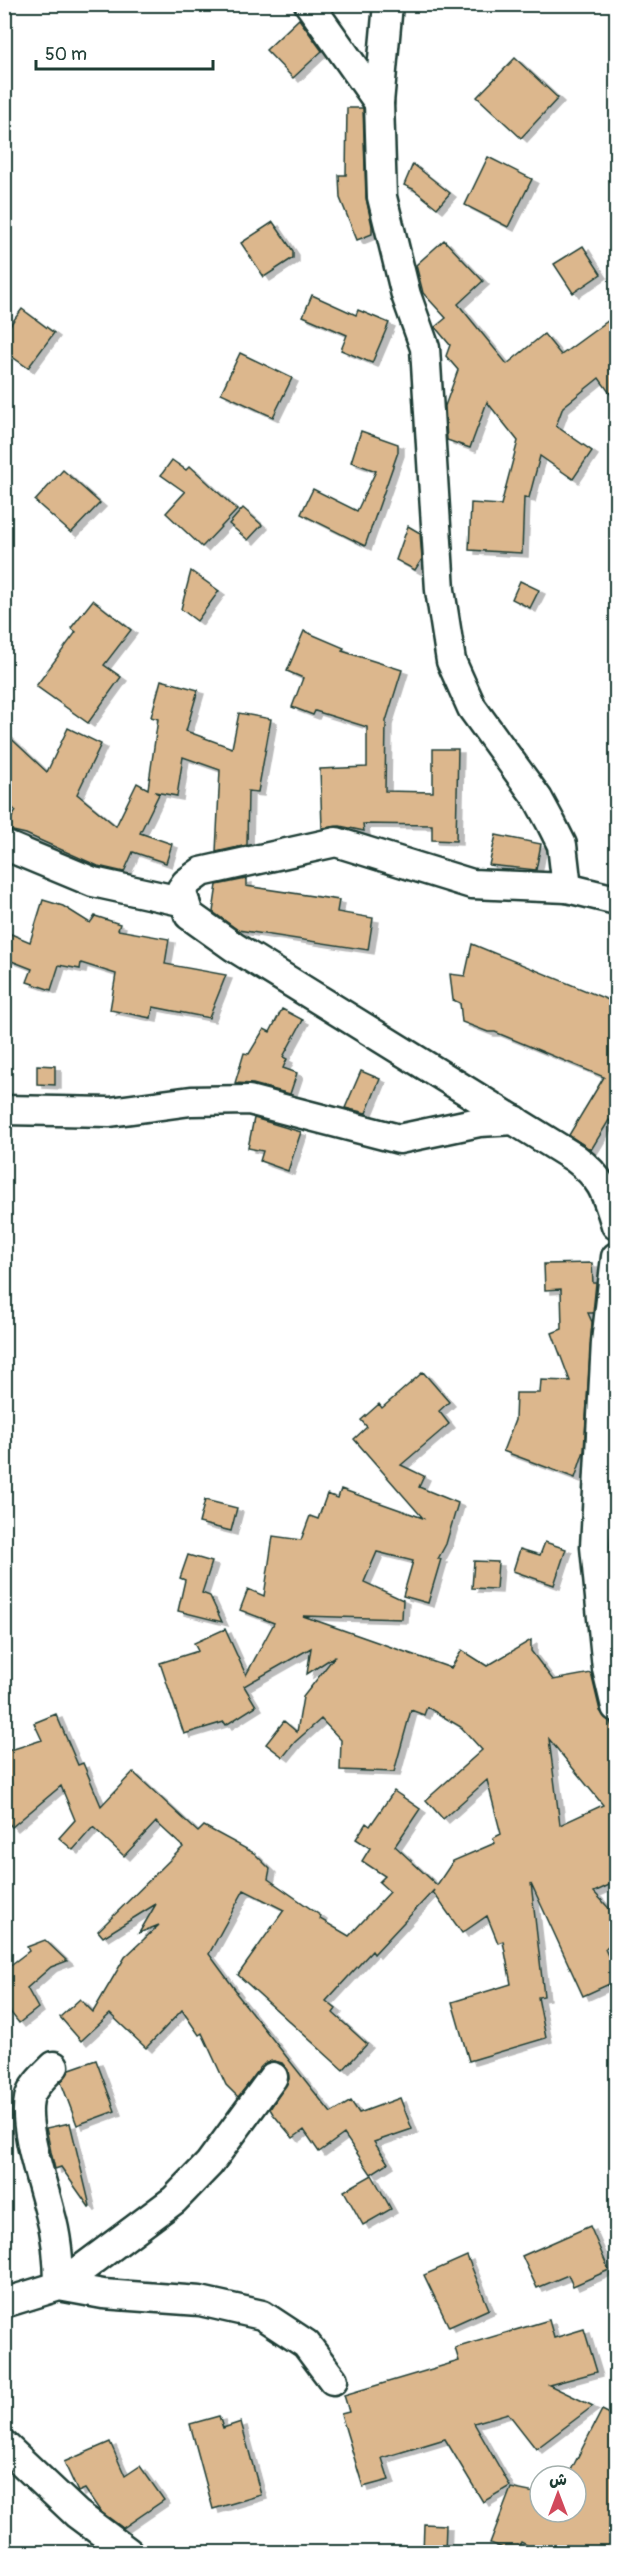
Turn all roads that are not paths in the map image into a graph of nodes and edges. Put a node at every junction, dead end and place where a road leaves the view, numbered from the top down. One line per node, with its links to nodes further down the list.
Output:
1 (309, 4): 3 (street)
2 (388, 4): 3 (street)
3 (379, 103): 5 (street)
4 (4, 844): 7 (street)
5 (567, 888): 6 (street); 7 (street)
6 (616, 900)
7 (185, 902): 9 (street)
8 (4, 1110): 9 (street)
9 (514, 1120): 10 (street)
10 (616, 1225)
11 (616, 1257): 12 (street)
12 (610, 1636): 13 (street)
13 (616, 1707)
14 (54, 2066): 16 (street)
15 (273, 2077): 16 (street)
16 (59, 2286): 17 (street); 18 (street)
17 (4, 2303)
18 (333, 2380)
19 (4, 2445): 20 (street)
20 (128, 2553)

